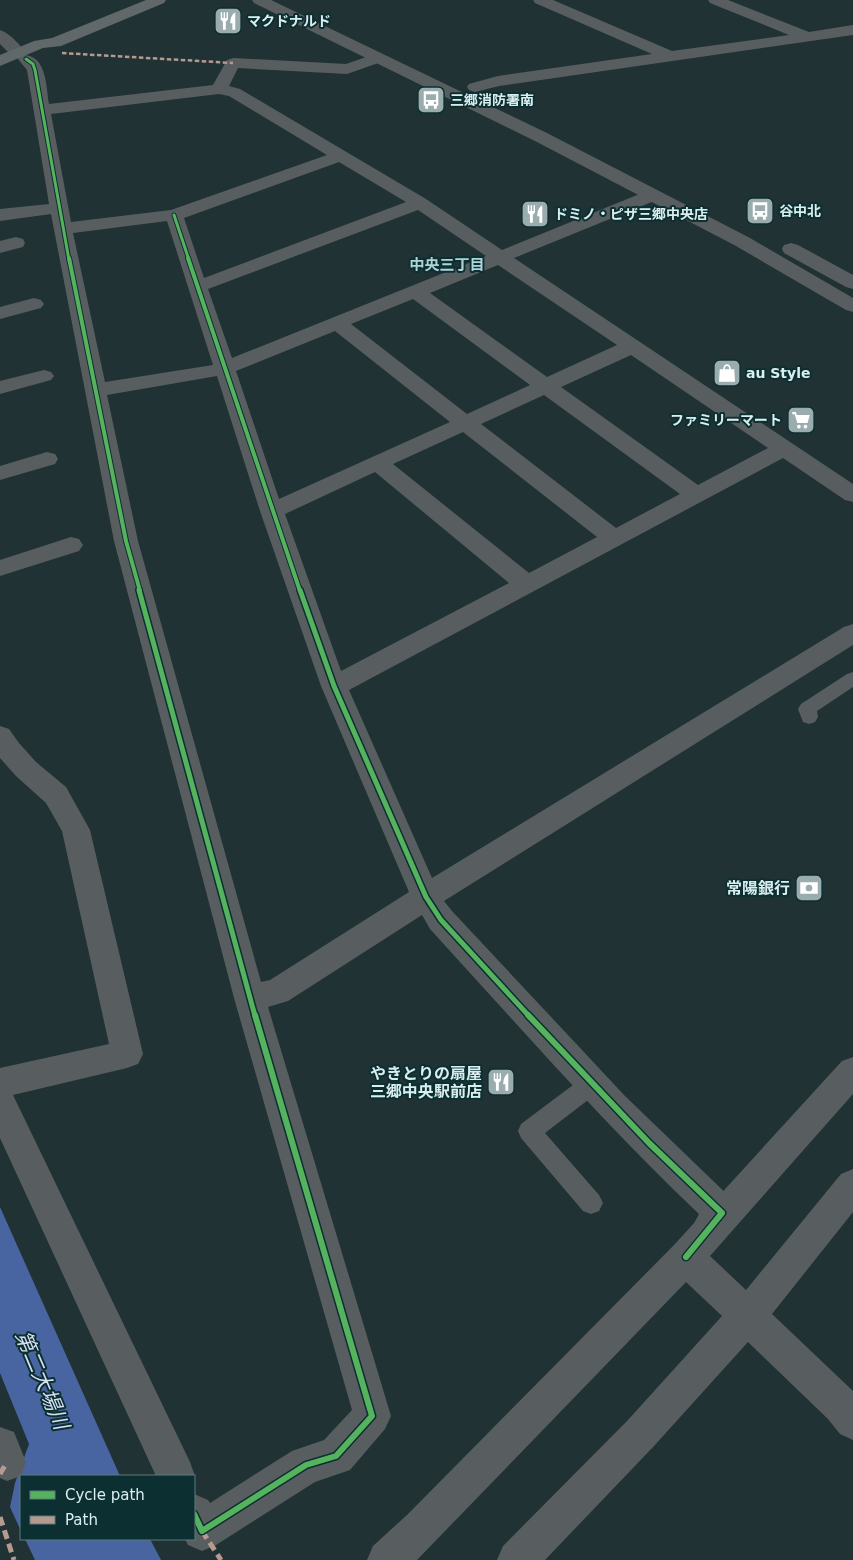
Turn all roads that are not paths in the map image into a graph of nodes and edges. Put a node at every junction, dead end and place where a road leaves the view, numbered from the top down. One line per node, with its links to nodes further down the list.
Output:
1 (159, 0): 11 (main road)
2 (259, 0): 10 (street)
3 (297, 0): 12 (street)
4 (540, 0): 9 (street)
5 (715, 0): 8 (street)
6 (853, 30): 8 (street)
7 (0, 35): 11 (street)
8 (807, 37): 9 (street)
9 (668, 56): 12 (street)
10 (378, 58): 13 (street); 17 (street)
11 (11, 60): 14 (street)
12 (475, 87): 15 (street)
13 (220, 90): 14 (street); 16 (street)
14 (41, 110): 21 (street)
15 (588, 143)
16 (339, 156): 18 (street); 20 (street)
17 (653, 195): 23 (street); 28 (street)
18 (420, 203): 23 (street); 25 (street)
19 (0, 215): 21 (street)
20 (174, 215): 21 (street); 25 (street)
21 (53, 216): 36 (street)
22 (776, 240): 24 (street)
23 (500, 256): 26 (street); 31 (street)
24 (853, 283)
25 (198, 288): 32 (street)
26 (416, 292): 30 (street); 34 (street)
27 (34, 304): 29 (street)
28 (853, 306)
29 (0, 313)
30 (338, 324): 32 (street); 37 (street)
31 (633, 346): 34 (street); 38 (street)
32 (224, 370): 36 (street); 44 (street)
33 (44, 376): 35 (street)
34 (545, 386): 37 (street); 42 (street)
35 (0, 388)
36 (96, 390): 55 (street)
37 (465, 422): 40 (street); 45 (street)
38 (784, 449): 42 (street); 43 (street)
39 (47, 459): 41 (street)
40 (378, 463): 44 (street); 48 (street)
41 (0, 473)
42 (696, 494): 45 (street)
43 (853, 495)
44 (272, 511): 51 (street)
45 (612, 537): 48 (street)
46 (71, 545): 47 (street)
47 (0, 568)
48 (525, 583): 51 (street)
49 (853, 633): 54 (street)
50 (853, 678): 52 (lane)
51 (334, 686): 54 (street)
52 (809, 717)
53 (0, 736): 57 (street)
54 (426, 897): 55 (street); 58 (street)
55 (250, 998): 66 (street)
56 (853, 1071): 62 (street)
57 (0, 1083)
58 (593, 1083): 61 (lane); 62 (street)
59 (0, 1102): 65 (street)
60 (853, 1185): 63 (street)
61 (591, 1203)
62 (686, 1257): 63 (street); 67 (street)
63 (748, 1315): 64 (street); 68 (street)
64 (853, 1421)
65 (176, 1475)
66 (195, 1516)
67 (387, 1560)
68 (517, 1560)

